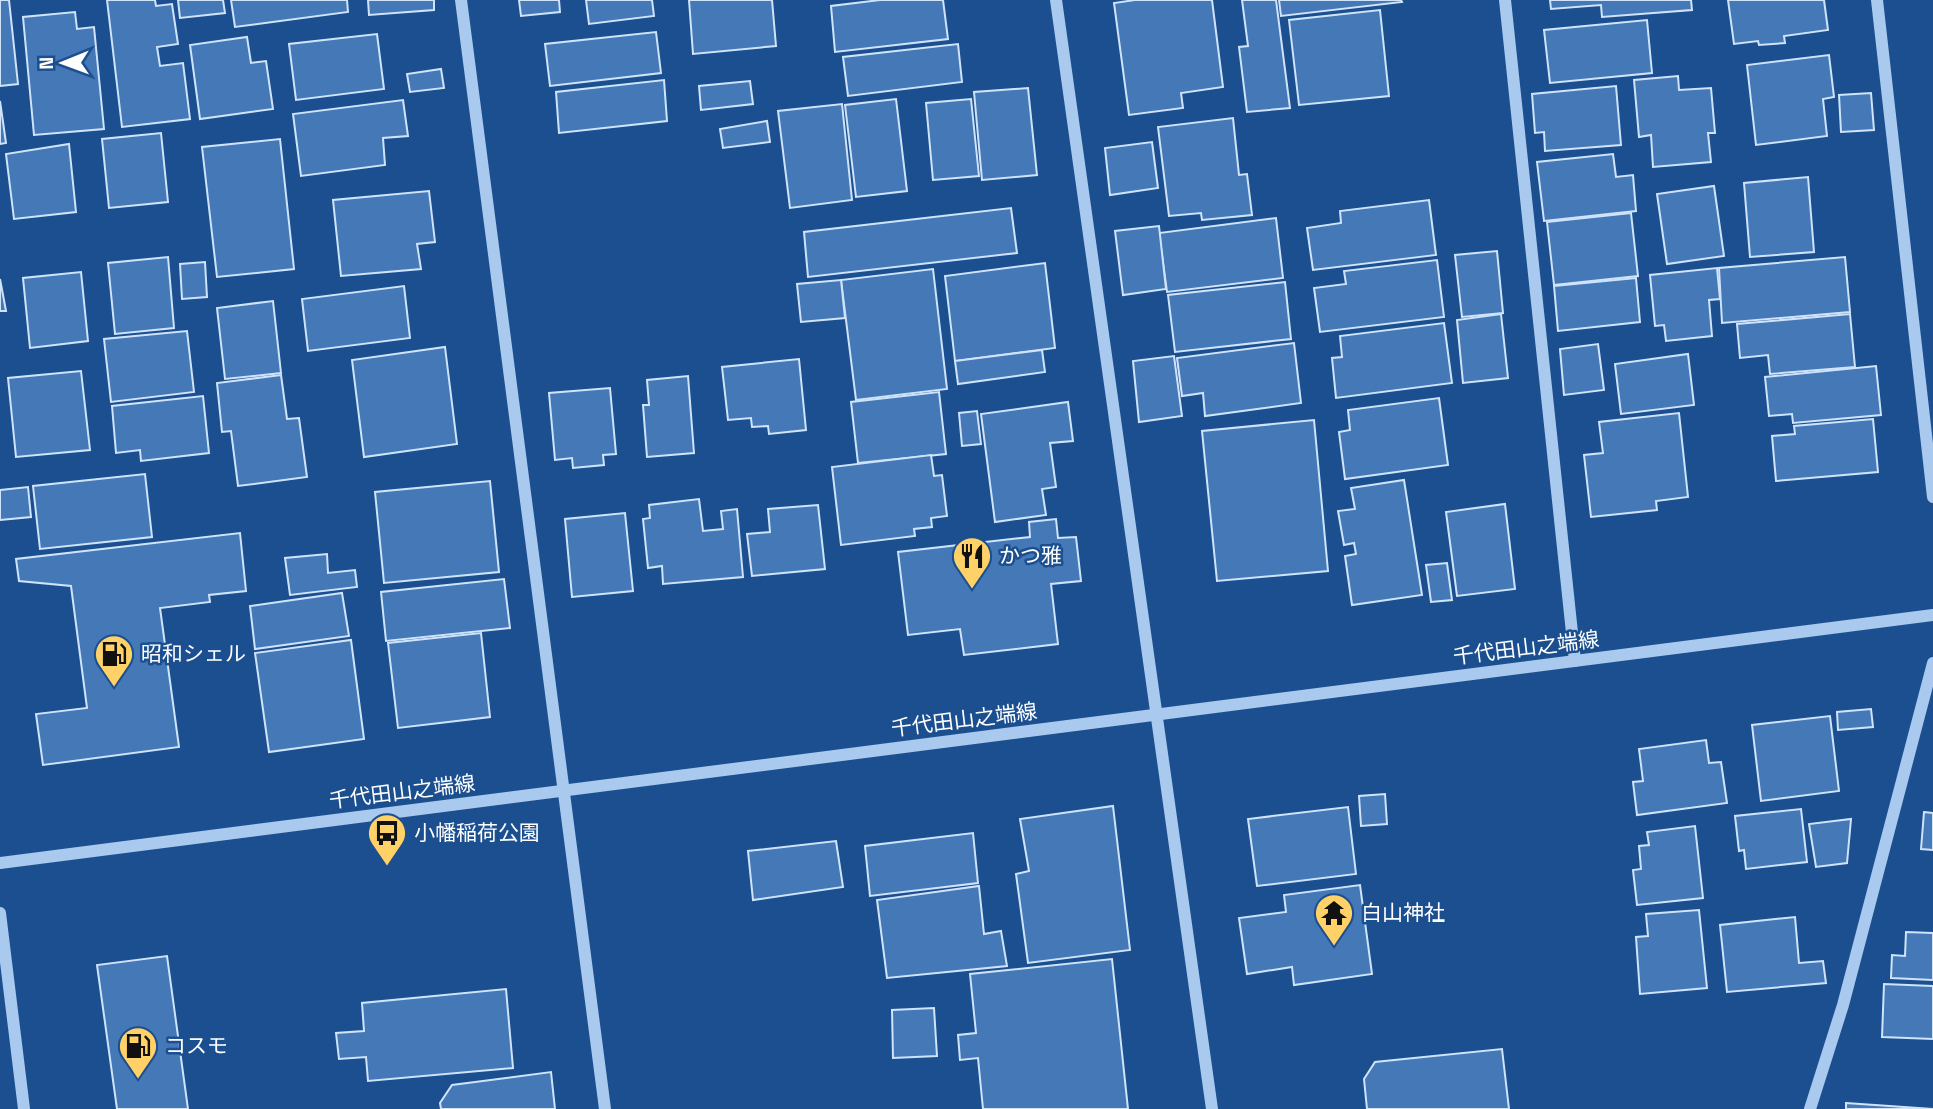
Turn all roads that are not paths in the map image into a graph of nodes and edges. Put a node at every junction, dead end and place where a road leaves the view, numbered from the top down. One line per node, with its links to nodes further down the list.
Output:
1 (461, 0): 10 (street)
2 (1056, 0): 9 (street)
3 (1505, 0): 7 (street)
4 (1877, 0): 5 (street)
5 (1933, 498)
6 (1933, 615): 7 (street, 千代田山之端線)
7 (1575, 661): 9 (street, 千代田山之端線)
8 (1933, 663): 16 (street)
9 (1155, 715): 10 (street, 千代田山之端線); 15 (street)
10 (562, 791): 11 (street, 千代田山之端線); 14 (street)
11 (0, 863)
12 (0, 913): 13 (street)
13 (24, 1109)
14 (606, 1109)
15 (1212, 1109)
16 (1810, 1109)

